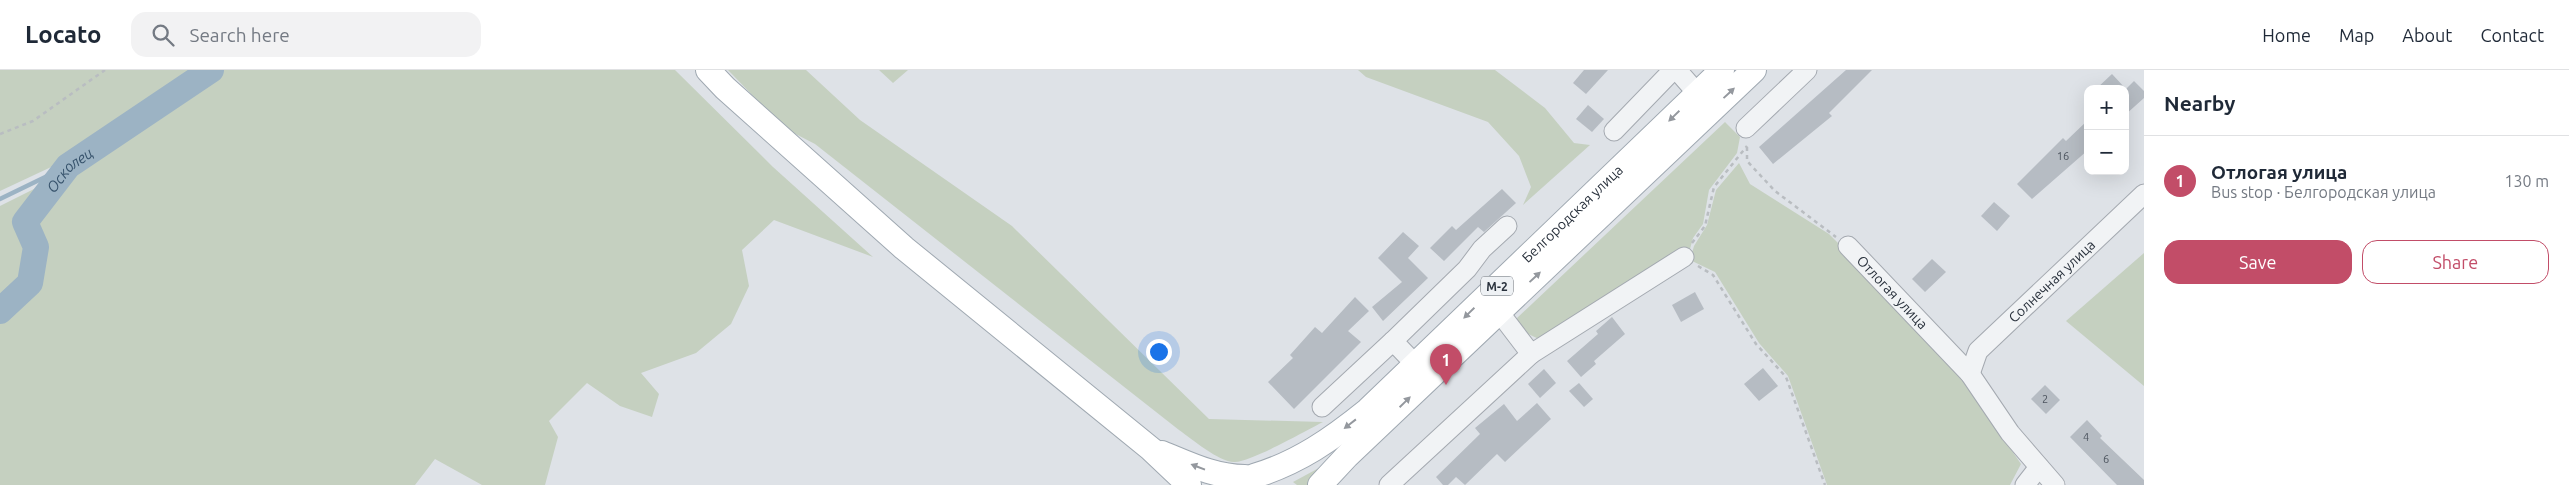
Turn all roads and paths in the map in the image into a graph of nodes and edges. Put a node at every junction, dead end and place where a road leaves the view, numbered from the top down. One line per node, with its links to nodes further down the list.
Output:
1 (105, 70): 9 (path)
2 (708, 70): 21 (main road)
3 (1675, 70): 7 (street); 8 (street)
4 (1722, 70): 7 (main road, Белгородская улица / М-2)
5 (1754, 70): 15 (main road, Белгородская улица / М-2, one-way to 5)
6 (1807, 70): 10 (street)
7 (1698, 93): 18 (main road, Белгородская улица / М-2, one-way to 18)
8 (1614, 131)
9 (0, 134)
10 (1746, 137): 13 (path, Отлогая улица); 14 (path)
11 (2144, 194): 19 (street, Солнечная улица)
12 (1507, 226): 16 (street)
13 (1848, 246): 19 (street, Отлогая улица)
14 (1684, 257): 17 (street); 28 (path)
15 (1499, 312): 17 (street); 26 (main road, Белгородская улица / М-2, one-way to 15)
16 (1394, 341): 18 (street); 20 (street)
17 (1531, 354): 27 (street)
18 (1416, 365): 23 (main road, Белгородская улица / М-2, one-way to 23)
19 (1970, 374): 22 (street, Отлогая улица)
20 (1322, 407)
21 (1151, 449): 23 (main road, one-way to 21); 24 (main road)
22 (2039, 467): 29 (street); 30 (street, Отлогая улица)
23 (1242, 479): 25 (main road)
24 (1189, 485)
25 (1278, 485)
26 (1320, 485)
27 (1389, 485)
28 (1825, 485)
29 (2025, 485)
30 (2055, 485)

